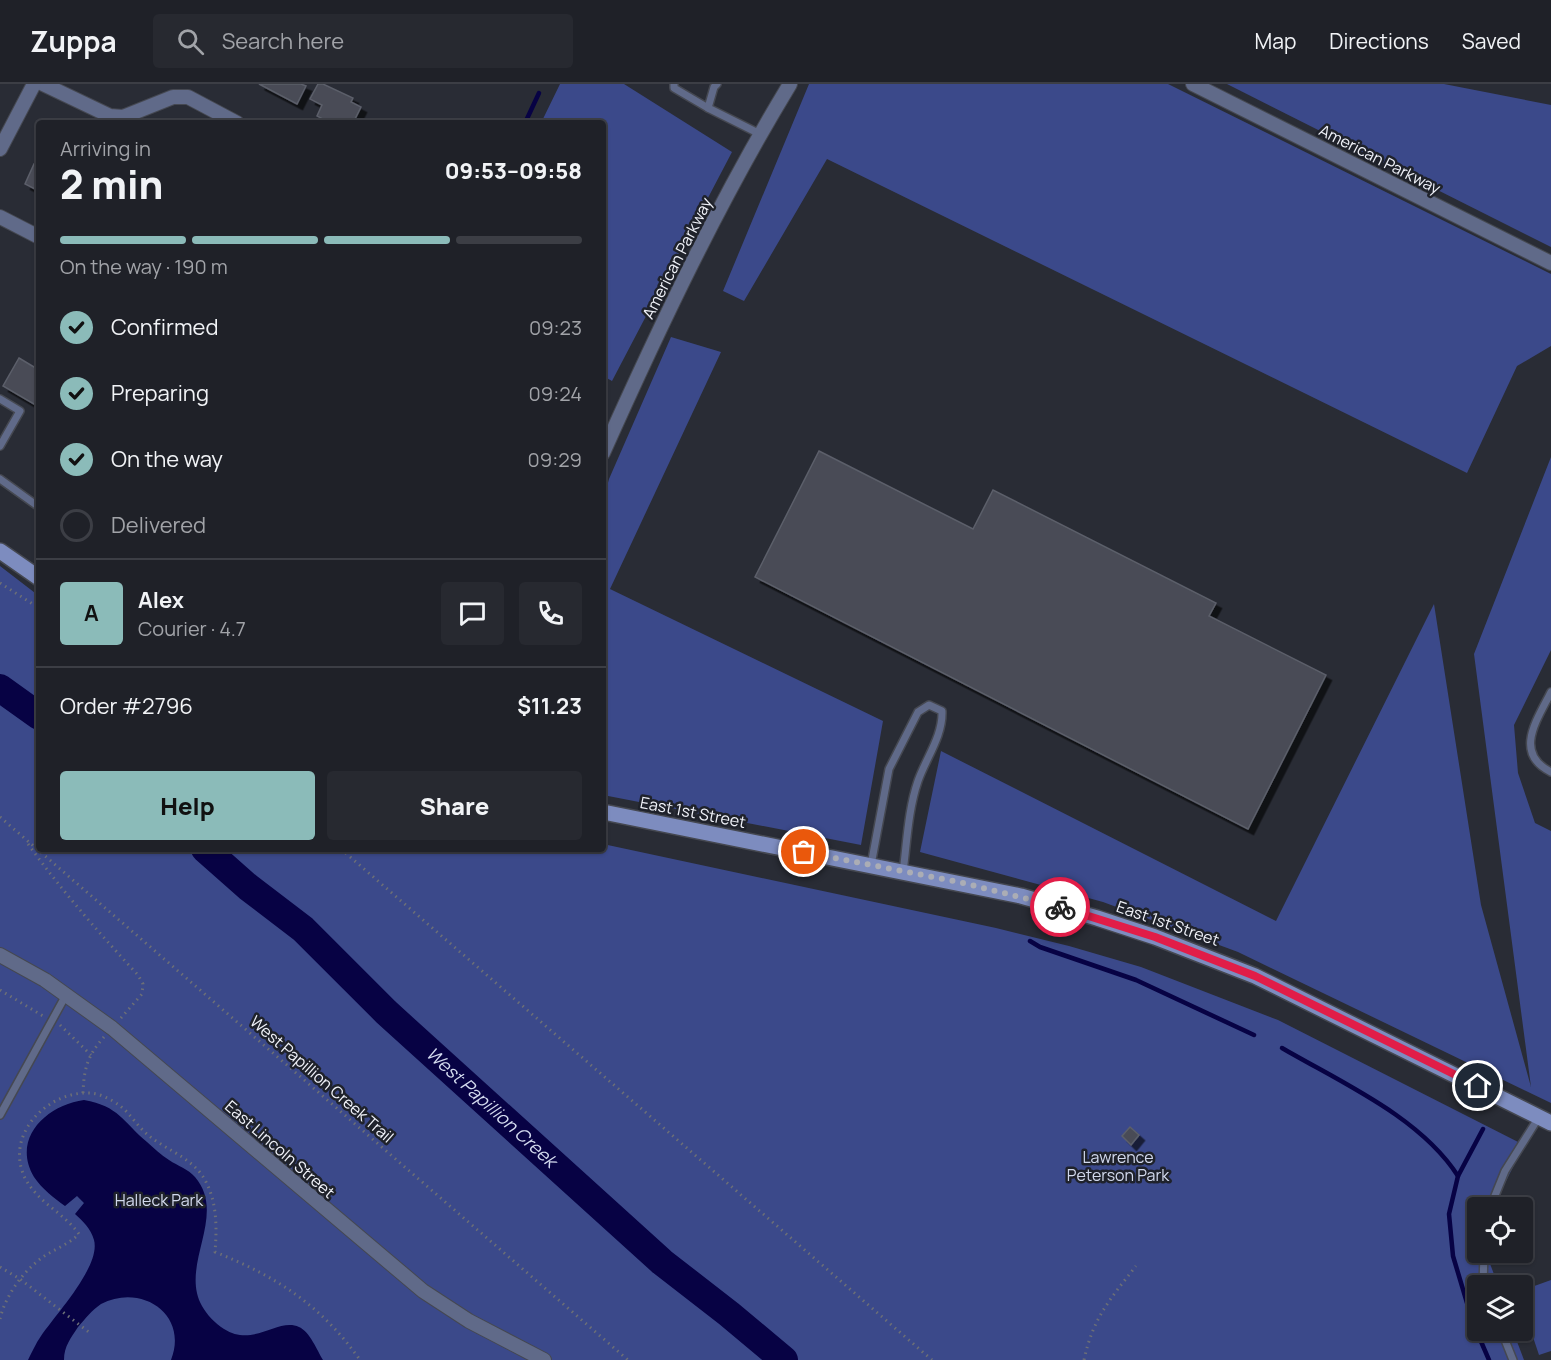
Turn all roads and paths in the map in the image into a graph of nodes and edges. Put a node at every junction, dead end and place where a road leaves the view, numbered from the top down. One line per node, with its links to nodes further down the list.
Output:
1 (34, 84): 10 (street)
2 (43, 84): 8 (street)
3 (674, 84): 7 (lane)
4 (717, 84): 7 (lane)
5 (790, 84): 9 (street, American Parkway)
6 (1193, 84): 13 (street, American Parkway)
7 (708, 108): 9 (lane)
8 (231, 120)
9 (760, 134): 16 (street, American Parkway)
10 (0, 149)
11 (0, 217): 12 (street)
12 (36, 235)
13 (1551, 263)
14 (0, 399): 15 (lane)
15 (0, 446)
16 (606, 446)
17 (0, 480): 18 (lane)
18 (36, 505)
19 (0, 551): 20 (main road)
20 (36, 576)
21 (0, 583): 22 (path)
22 (36, 606)
23 (1551, 692): 24 (lane)
24 (1551, 772)
25 (606, 813): 31 (main road, East 1st Street)
26 (0, 818): 27 (path, West Papillion Creek Trail)
27 (26, 840): 28 (path, West Papillion Creek Trail); 38 (path)
28 (36, 849)
29 (40, 852): 52 (path, West Papillion Creek Trail)
30 (343, 852): 53 (path)
31 (871, 865): 32 (main road, East 1st Street); 32 (lane)
32 (903, 872): 42 (main road, East 1st Street)
33 (0, 955): 35 (street, East Lincoln Street)
34 (0, 990): 36 (path)
35 (66, 995): 38 (street, East Lincoln Street); 41 (lane)
36 (43, 1016)
37 (60, 1025): 39 (path)
38 (112, 1028): 39 (path); 51 (street, East Lincoln Street)
39 (91, 1055): 40 (path)
40 (83, 1093): 46 (path); 50 (path)
41 (0, 1115)
42 (1545, 1120): 43 (lane)
43 (1494, 1197)
44 (1136, 1266): 54 (path)
45 (0, 1267): 46 (path)
46 (20, 1279): 47 (path); 48 (path)
47 (0, 1319)
48 (90, 1333)
49 (1505, 1341): 55 (lane)
50 (360, 1360)
51 (544, 1360)
52 (628, 1360)
53 (932, 1360)
54 (1084, 1360)
55 (1513, 1360)

